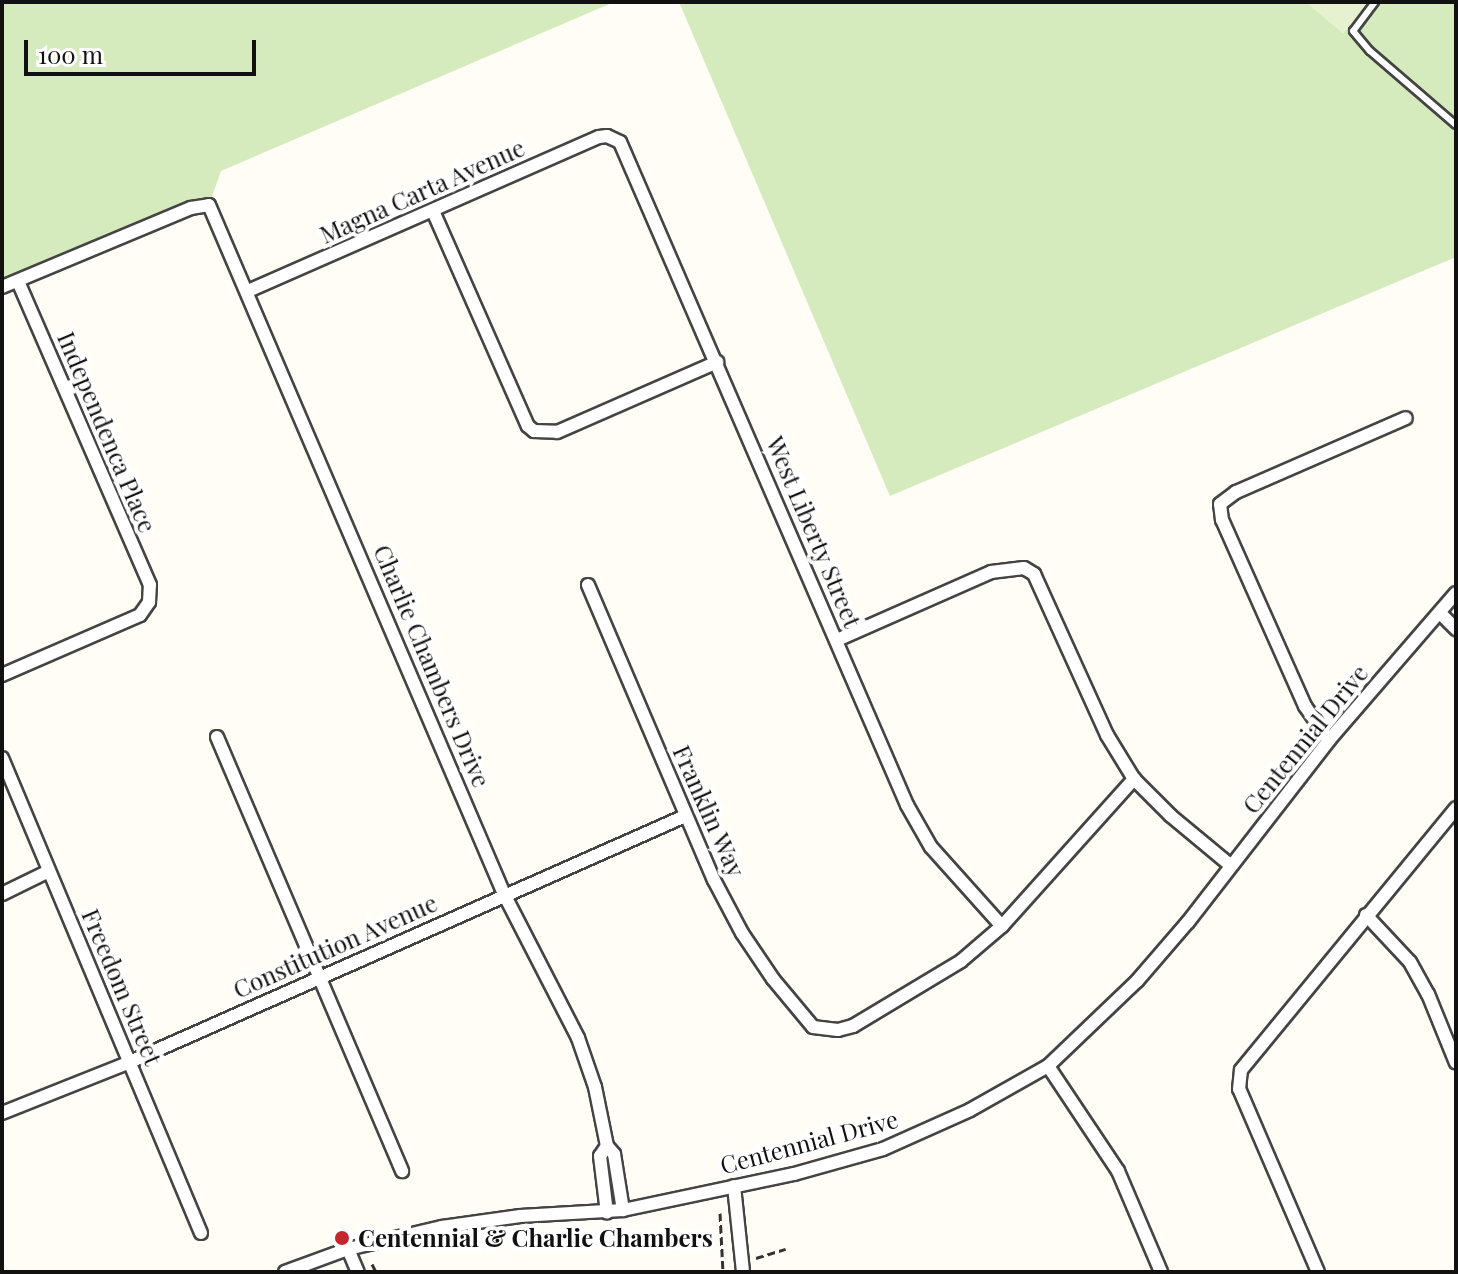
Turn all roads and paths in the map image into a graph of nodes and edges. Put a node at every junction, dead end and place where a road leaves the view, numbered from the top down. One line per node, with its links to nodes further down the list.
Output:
1 (1375, 2): 2 (lane)
2 (1456, 125)
3 (614, 138): 4 (street, Magna Carta Avenue); 8 (street, West Liberty Street)
4 (433, 211): 7 (street, Magna Carta Avenue); 8 (street)
5 (18, 281): 6 (street); 7 (street, Charlie Chambers Drive); 15 (street, Independenca Place)
6 (2, 287)
7 (248, 291): 25 (street, Charlie Chambers Drive)
8 (717, 362): 14 (street, West Liberty Street)
9 (1406, 418): 17 (street)
10 (588, 585): 21 (street, Franklin Way)
11 (1456, 593): 12 (street, Centennial Drive)
12 (1440, 613): 13 (street); 17 (street, Centennial Drive)
13 (1456, 629)
14 (837, 640): 19 (street); 27 (street, West Liberty Street)
15 (2, 675)
16 (217, 737): 28 (street)
17 (1329, 740): 22 (street, Centennial Drive)
18 (2, 758): 23 (street, Freedom Street)
19 (1134, 779): 22 (street); 27 (street)
20 (1456, 808): 26 (street)
21 (685, 816): 25 (street, Constitution Avenue); 27 (street, Franklin Way)
22 (1230, 865): 31 (street, Centennial Drive)
23 (49, 871): 24 (street); 29 (street, Freedom Street)
24 (2, 894)
25 (504, 894): 28 (street, Constitution Avenue); 33 (street, Charlie Chambers Drive)
26 (1366, 915): 30 (street); 50 (street)
27 (1002, 926)
28 (319, 976): 29 (street, Constitution Avenue); 34 (street)
29 (130, 1062): 32 (street, Constitution Avenue); 39 (street, Freedom Street)
30 (1456, 1063)
31 (1048, 1066): 35 (street, Centennial Drive); 49 (street)
32 (2, 1113)
33 (607, 1146): 36 (street, Charlie Chambers Drive); 37 (street, Charlie Chambers Drive)
34 (402, 1171)
35 (734, 1186): 36 (street, Centennial Drive); 47 (street)
36 (623, 1210): 37 (street, Centennial Drive)
37 (607, 1213): 40 (street, Centennial Drive)
38 (720, 1213): 46 (path)
39 (201, 1233)
40 (348, 1249): 43 (street, Centennial Drive); 44 (street)
41 (786, 1249): 48 (path)
42 (372, 1264): 45 (path)
43 (285, 1272)
44 (358, 1272)
45 (376, 1272)
46 (723, 1272)
47 (743, 1272)
48 (758, 1272)
49 (1161, 1272)
50 (1318, 1272)

